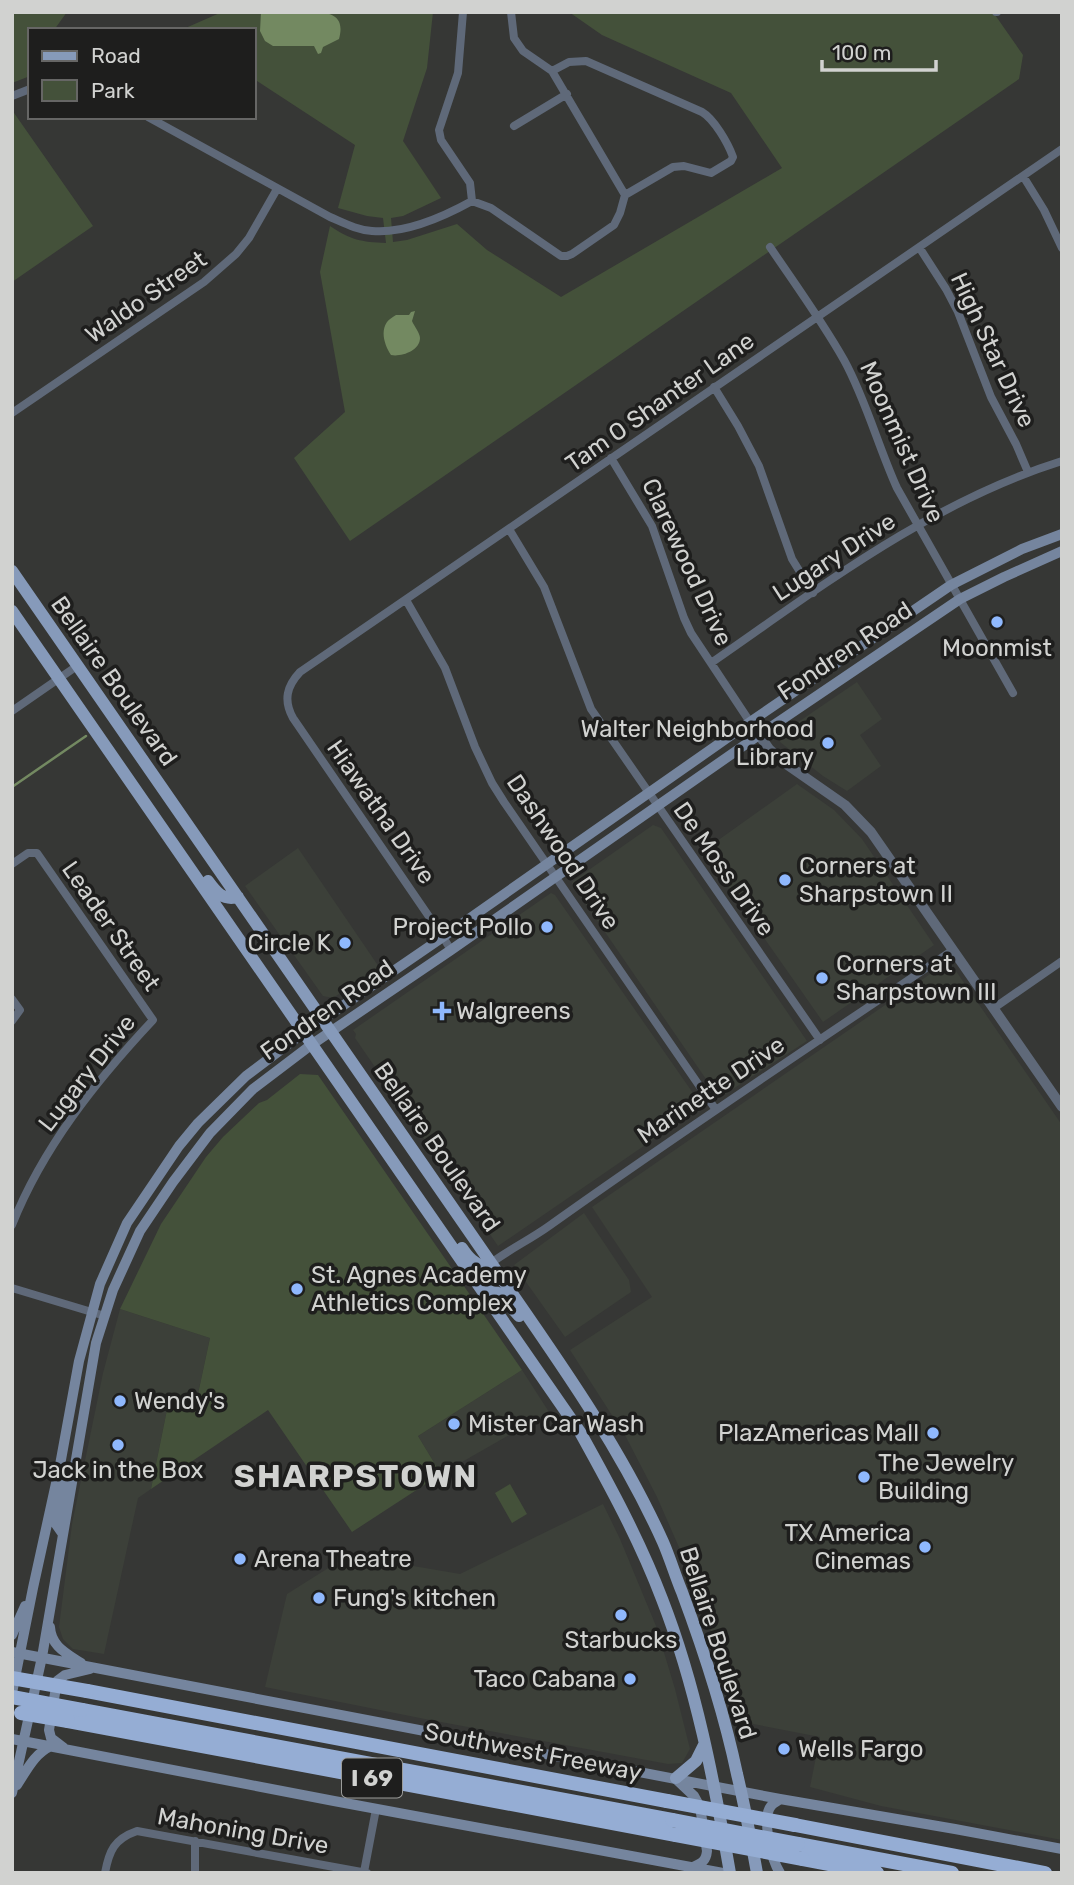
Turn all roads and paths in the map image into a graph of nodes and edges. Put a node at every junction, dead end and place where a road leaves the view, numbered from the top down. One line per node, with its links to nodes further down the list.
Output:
1 (463, 12): 11 (street)
2 (511, 12): 3 (street)
3 (552, 71): 4 (street); 10 (street)
4 (567, 94): 6 (street); 10 (street)
5 (152, 119): 9 (street)
6 (514, 127)
7 (1062, 149): 8 (street, Tam O Shanter Lane)
8 (1023, 176): 13 (street, Tam O Shanter Lane); 14 (street)
9 (277, 189): 11 (street); 17 (street, Waldo Street)
10 (625, 195): 11 (street)
11 (472, 201)
12 (770, 247): 15 (street, Moonmist Drive)
13 (919, 247): 15 (street, Tam O Shanter Lane); 20 (street, High Star Drive)
14 (1062, 248)
15 (817, 318): 16 (street, Tam O Shanter Lane); 21 (street, Moonmist Drive)
16 (714, 387): 18 (street, Tam O Shanter Lane); 27 (street)
17 (12, 413)
18 (611, 458): 22 (street, Tam O Shanter Lane); 31 (street, Clarewood Drive)
19 (1062, 461): 20 (street, Lugary Drive)
20 (1028, 472): 21 (street, Lugary Drive)
21 (917, 525): 26 (street, Moonmist Drive); 27 (street, Lugary Drive)
22 (509, 529): 29 (street, Tam O Shanter Lane); 41 (street, De Moss Drive)
23 (1062, 534): 26 (main road, Fondren Road)
24 (1062, 551): 28 (main road, Fondren Road)
25 (12, 572): 32 (main road, Bellaire Boulevard)
26 (951, 584): 28 (street, Moonmist Drive); 37 (main road, Fondren Road)
27 (813, 593): 31 (street, Lugary Drive)
28 (960, 599): 34 (street, Moonmist Drive); 38 (main road, Fondren Road)
29 (406, 600): 35 (street, Tam O Shanter Lane); 45 (street, Dashwood Drive)
30 (12, 611): 33 (main road, Bellaire Boulevard)
31 (711, 663): 37 (street, Clarewood Drive)
32 (78, 666): 33 (street); 39 (main road, Bellaire Boulevard)
33 (59, 679): 36 (street); 40 (main road, Bellaire Boulevard)
34 (1013, 693)
35 (287, 694): 48 (street, Hiawatha Drive)
36 (12, 711)
37 (750, 722): 38 (street, Clarewood Drive); 41 (main road, Fondren Road)
38 (758, 735): 42 (main road, Fondren Road); 50 (street, Clarewood Drive)
39 (150, 771): 40 (main road); 47 (main road, Bellaire Boulevard)
40 (131, 784): 43 (main road, Bellaire Boulevard)
41 (649, 794): 42 (street, De Moss Drive); 45 (main road, Fondren Road)
42 (658, 806): 46 (main road, Fondren Road); 59 (street, De Moss Drive)
43 (178, 852): 47 (main road); 58 (main road, Bellaire Boulevard)
44 (12, 864): 55 (street, Leader Street)
45 (547, 865): 46 (street, Dashwood Drive); 48 (main road, Fondren Road)
46 (555, 877): 49 (main road, Fondren Road); 62 (street, Dashwood Drive)
47 (238, 897): 54 (main road, Bellaire Boulevard)
48 (443, 937): 49 (street, Hiawatha Drive); 54 (main road, Fondren Road)
49 (451, 950): 57 (main road, Fondren Road)
50 (953, 950): 53 (street, Clarewood Drive); 59 (street, Marinette Drive)
51 (1062, 961): 53 (street)
52 (12, 999): 56 (street)
53 (994, 1008): 61 (street, Clarewood Drive)
54 (323, 1019): 57 (main road, Bellaire Boulevard); 58 (main road, Fondren Road)
55 (153, 1020): 66 (street, Lugary Drive)
56 (12, 1021)
57 (331, 1031): 60 (main road, Fondren Road); 67 (main road, Bellaire Boulevard)
58 (303, 1033): 60 (main road, Bellaire Boulevard); 63 (main road, Fondren Road)
59 (820, 1040): 62 (street, Marinette Drive)
60 (311, 1045): 64 (main road, Fondren Road); 65 (main road, Bellaire Boulevard)
61 (1062, 1107)
62 (716, 1110): 67 (street, Marinette Drive)
63 (198, 1123): 64 (main road); 70 (main road, Fondren Road)
64 (210, 1133): 71 (main road, Fondren Road)
65 (429, 1213): 67 (main road); 69 (main road, Bellaire Boulevard)
66 (12, 1225)
67 (491, 1263): 72 (main road, Bellaire Boulevard)
68 (12, 1288): 70 (street)
69 (482, 1290): 72 (main road); 85 (main road, Bellaire Boulevard)
70 (92, 1312): 71 (street); 73 (main road, Fondren Road)
71 (105, 1316): 74 (main road, Fondren Road)
72 (532, 1322): 90 (main road, Bellaire Boulevard)
73 (60, 1465): 74 (main road); 75 (main road, Fondren Road)
74 (62, 1533): 76 (main road, Fondren Road)
75 (34, 1584): 77 (main road); 78 (main road, Fondren Road)
76 (49, 1618): 79 (main road, Fondren Road); 80 (main road)
77 (12, 1635)
78 (17, 1653): 79 (main road); 82 (main road, Fondren Road)
79 (42, 1657): 80 (main road); 84 (main road, Fondren Road)
80 (91, 1667): 87 (main road); 88 (main road)
81 (12, 1678): 108 (highway, Southwest Freeway / I 69, bridge)
82 (12, 1695): 107 (highway, bridge)
83 (12, 1711): 106 (highway, I 69, bridge)
84 (18, 1740): 86 (main road); 91 (main road, Fondren Road)
85 (704, 1745): 88 (main road); 89 (main road, Bellaire Boulevard)
86 (51, 1746): 87 (main road); 91 (main road)
87 (67, 1750): 93 (main road)
88 (676, 1778): 89 (main road); 97 (main road)
89 (715, 1787): 90 (main road); 103 (main road, Bellaire Boulevard)
90 (741, 1791): 92 (main road); 104 (main road, Bellaire Boulevard)
91 (12, 1794)
92 (780, 1799): 95 (main road); 105 (main road)
93 (376, 1809): 97 (main road); 98 (street)
94 (195, 1841): 96 (street, Mahoning Drive); 99 (street, Mahoning Drive); 100 (street)
95 (1062, 1849)
96 (307, 1862): 98 (street, Mahoning Drive); 101 (street)
97 (693, 1867): 102 (main road)
98 (366, 1872)
99 (105, 1873)
100 (195, 1873)
101 (305, 1873)
102 (723, 1873)
103 (730, 1873)
104 (757, 1873)
105 (780, 1873)
106 (877, 1873)
107 (952, 1873)
108 (1045, 1873)

